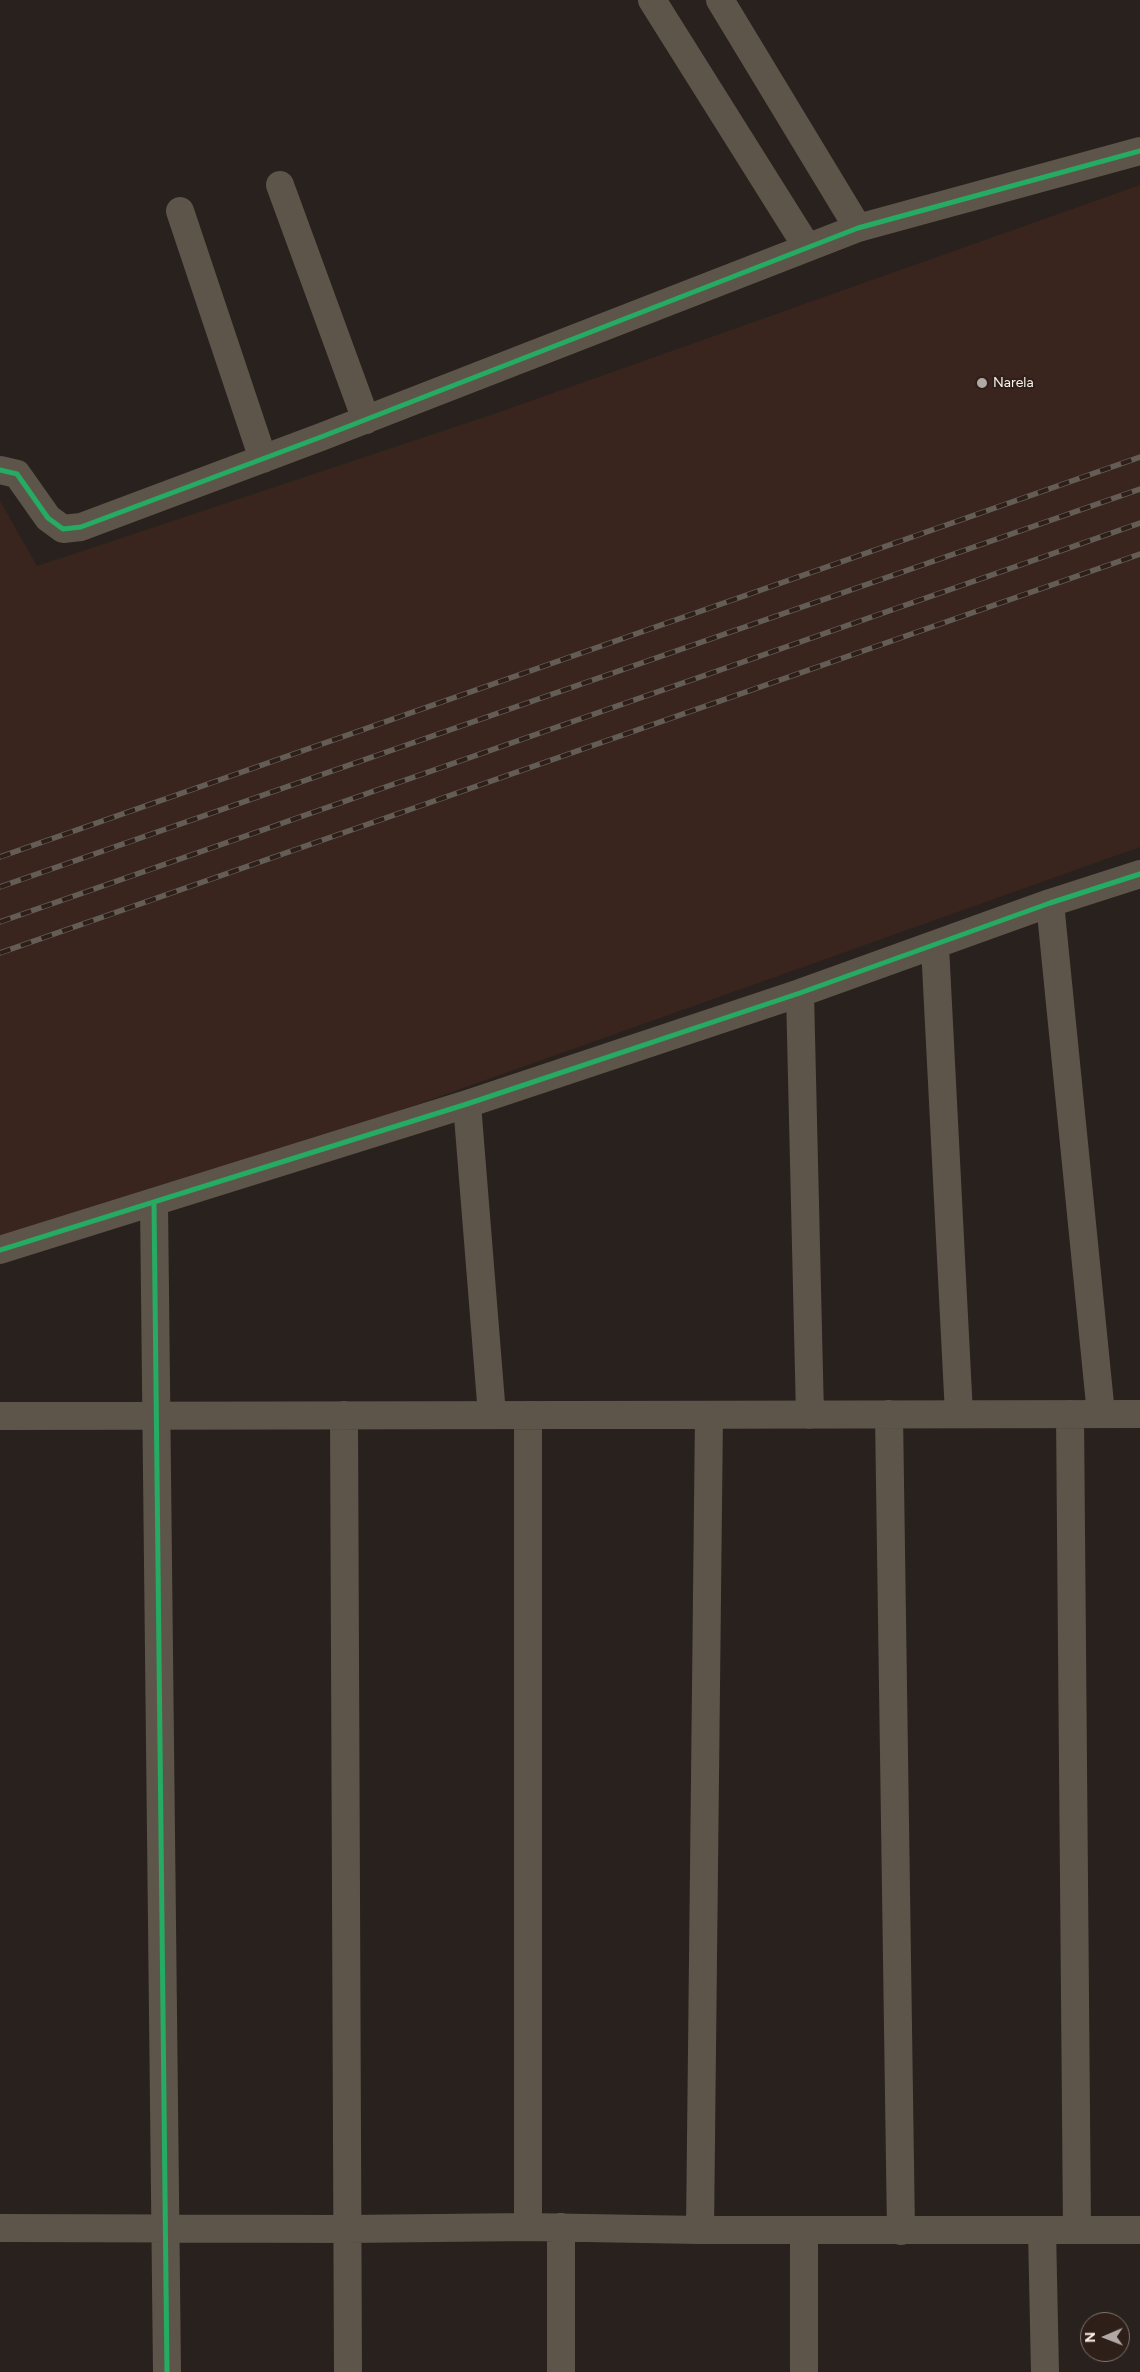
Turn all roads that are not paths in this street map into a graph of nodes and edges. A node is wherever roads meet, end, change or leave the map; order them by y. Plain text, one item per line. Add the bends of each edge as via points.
1 (652, 0) edge
2 (720, 0) edge
3 (1140, 151) edge
4 (280, 185) dead end
5 (180, 211) dead end
6 (858, 228) junction
7 (807, 247) junction
8 (366, 420) junction
9 (263, 459) junction
10 (0, 470) edge
11 (1140, 874) edge
12 (1050, 903) junction
13 (935, 946) junction
14 (800, 993) junction
15 (467, 1104) junction
16 (154, 1203) junction
17 (0, 1250) edge
18 (889, 1414) junction
19 (959, 1414) junction
20 (1070, 1414) junction
21 (1101, 1414) junction
22 (1140, 1414) edge
23 (156, 1415) junction
24 (344, 1415) junction
25 (492, 1415) junction
26 (528, 1415) junction
27 (709, 1415) junction
28 (810, 1415) junction
29 (0, 1416) edge
30 (528, 2227) junction
31 (561, 2227) junction
32 (0, 2228) edge
33 (166, 2228) junction
34 (348, 2229) junction
35 (700, 2230) junction
36 (804, 2230) junction
37 (1042, 2230) junction
38 (1077, 2230) junction
39 (1140, 2230) edge
40 (901, 2231) junction
41 (167, 2372) edge
42 (348, 2372) edge
43 (561, 2372) edge
44 (804, 2372) edge
45 (1045, 2372) edge

1 - 7 street
2 - 6 street
3 - 6 street
4 - 8 street
5 - 9 street
6 - 7 street
7 - 8 street
8 - 9 street
9 - 10 street via 81,527 63,529 48,518 17,474
11 - 12 street
12 - 13 street
12 - 21 street
13 - 14 street
13 - 19 street
14 - 15 street
14 - 28 street
15 - 16 street
15 - 25 street
16 - 17 street
16 - 23 street
18 - 19 street
18 - 28 street
18 - 40 street
19 - 20 street
20 - 21 street
20 - 38 street
21 - 22 street
23 - 24 street
23 - 29 street
23 - 33 street
24 - 25 street
24 - 34 street
25 - 26 street
26 - 27 street
26 - 30 street
27 - 28 street
27 - 35 street
30 - 31 street
30 - 34 street
31 - 35 street
31 - 43 street
32 - 33 street
33 - 34 street
33 - 41 street
34 - 42 street
35 - 36 street
36 - 40 street
36 - 44 street
37 - 38 street
37 - 40 street
37 - 45 street
38 - 39 street

